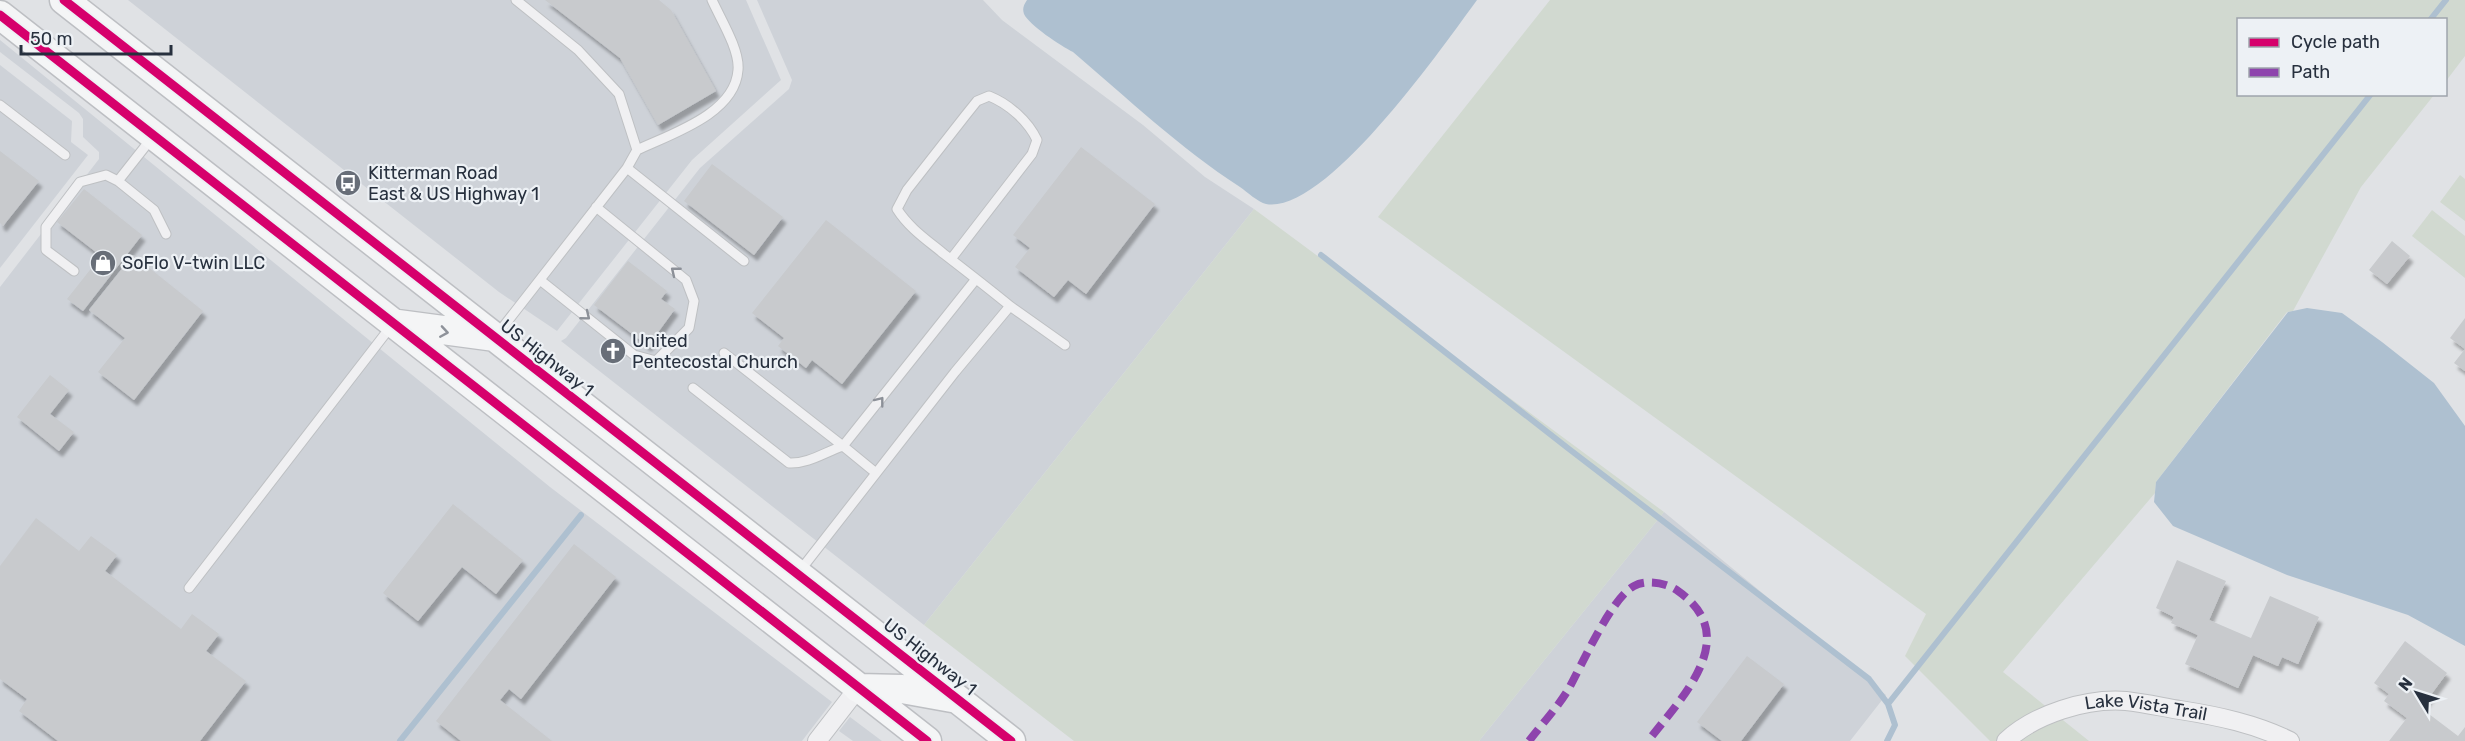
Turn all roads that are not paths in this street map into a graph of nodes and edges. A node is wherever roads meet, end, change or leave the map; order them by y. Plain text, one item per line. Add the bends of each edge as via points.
1 (64, 0) edge
2 (516, 0) edge
3 (712, 0) edge
4 (0, 15) edge
5 (0, 105) edge
6 (154, 136) junction
7 (637, 150) junction
8 (65, 155) dead end
9 (627, 168) junction
10 (118, 181) junction
11 (596, 207) junction
12 (166, 234) dead end
13 (951, 259) junction
14 (744, 261) dead end
15 (74, 271) dead end
16 (976, 279) junction
17 (540, 280) junction
18 (1010, 306) junction
19 (393, 323) junction
20 (495, 338) junction
21 (1065, 345) dead end
22 (724, 353) dead end
23 (693, 388) dead end
24 (843, 446) junction
25 (876, 473) junction
26 (797, 574) junction
27 (189, 588) dead end
28 (858, 688) junction
29 (957, 699) junction
30 (825, 738) edge
31 (927, 741) edge
32 (1011, 741) edge
33 (2006, 741) edge
34 (2290, 741) edge

1 - 20 main road, US Highway 1
2 - 7 lane via 578,50 619,94
3 - 7 lane via 735,52 738,69 734,85 726,100 714,110
4 - 6 main road
5 - 8 lane
6 - 10 lane
6 - 19 main road
7 - 9 lane
9 - 11 lane
9 - 14 lane
10 - 12 lane via 154,210
10 - 15 lane via 106,175 80,182 46,226 46,250
11 - 17 lane
17 -> 11 lane via 634,355 656,361 688,328 694,302 686,280
13 - 13 lane via 906,224 897,209 907,190 977,101 989,96 1030,126 1037,140 1032,154
13 - 16 lane
16 - 18 lane
24 -> 16 lane
17 - 20 lane
18 - 21 lane
18 - 25 lane
19 -> 20 main road
19 - 27 lane
19 - 28 main road
20 - 26 main road, US Highway 1
22 - 24 lane
23 - 24 lane via 789,463 802,464
24 - 25 lane
25 - 26 lane
26 - 29 main road, US Highway 1
28 - 29 main road via 902,689
28 - 30 street
28 - 31 main road
29 - 32 main road, US Highway 1
33 - 34 street, Lake Vista Trail via 2040,718 2080,706 2124,701 2227,719

